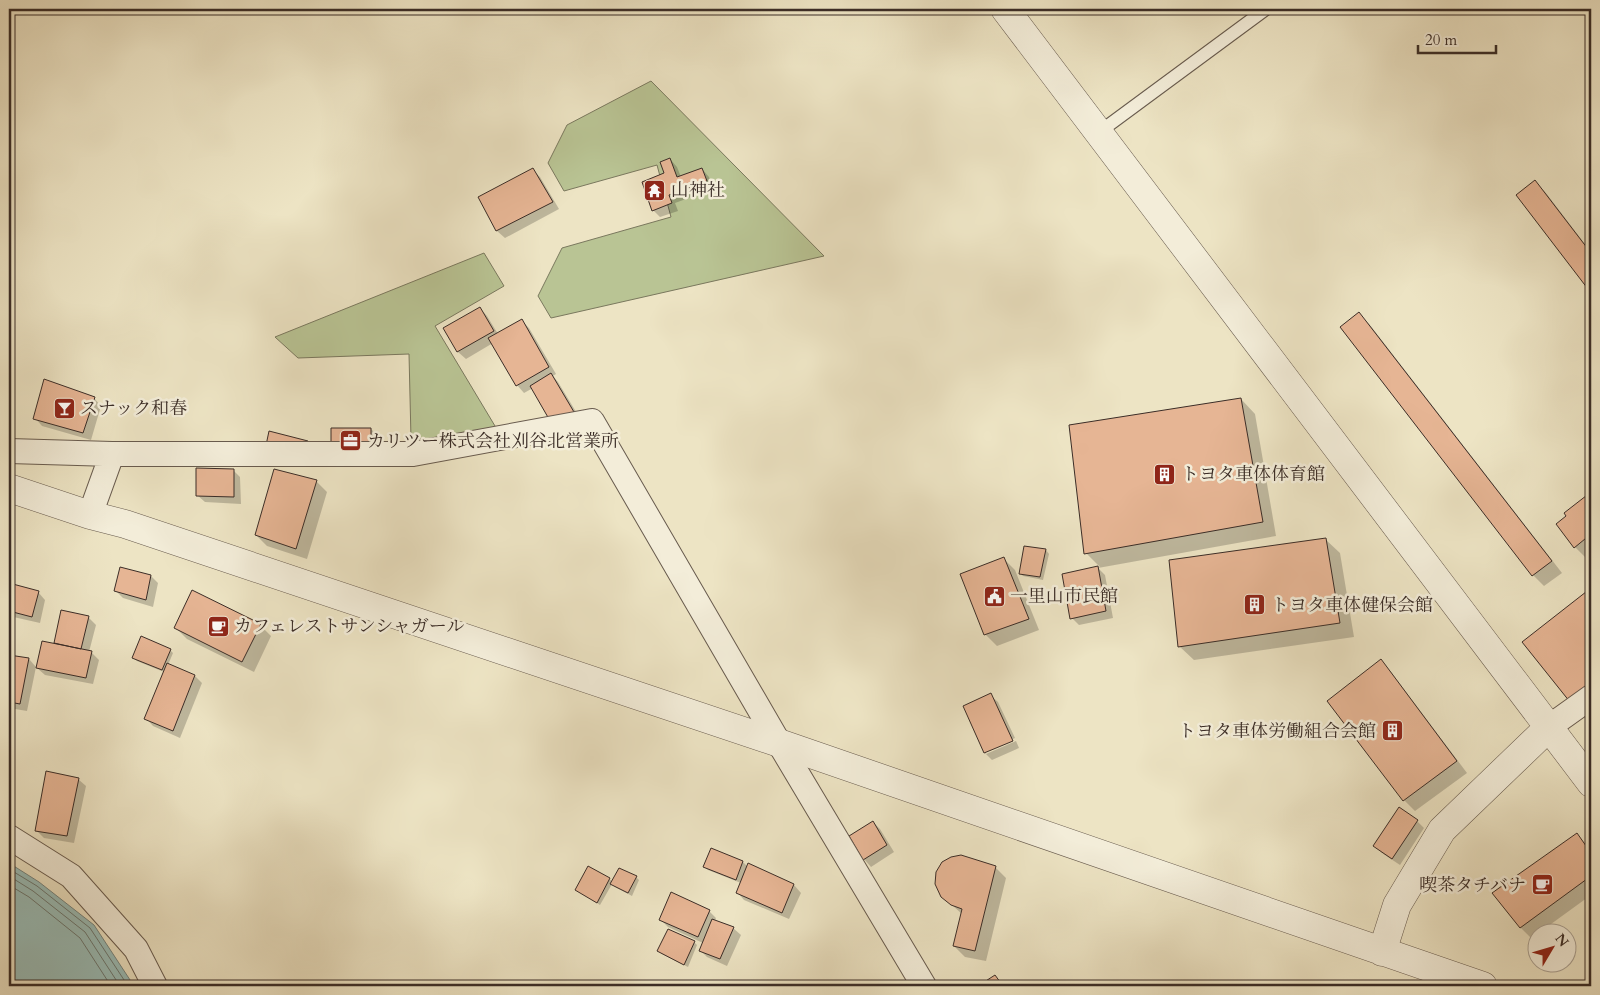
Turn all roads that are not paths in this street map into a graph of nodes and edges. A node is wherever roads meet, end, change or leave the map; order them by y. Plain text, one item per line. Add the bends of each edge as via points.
1 (1005, 9) edge
2 (1266, 9) edge
3 (1098, 133) junction
4 (9, 450) edge
5 (112, 454) junction
6 (9, 488) edge
7 (90, 515) junction
8 (1591, 697) edge
9 (1550, 727) junction
10 (779, 743) junction
11 (1591, 783) edge
12 (9, 837) edge
13 (1382, 952) junction
14 (156, 986) edge
15 (924, 986) edge
16 (1483, 986) edge

1 - 3 street
2 - 3 lane
3 - 9 street
4 - 5 street
5 - 7 street
5 - 10 street via 412,454 592,421
6 - 7 street
7 - 10 street
8 - 9 street
9 - 11 street
9 - 13 street via 1442,830 1397,905
10 - 13 street
10 - 15 street
12 - 14 street via 71,876 136,949
13 - 16 street

